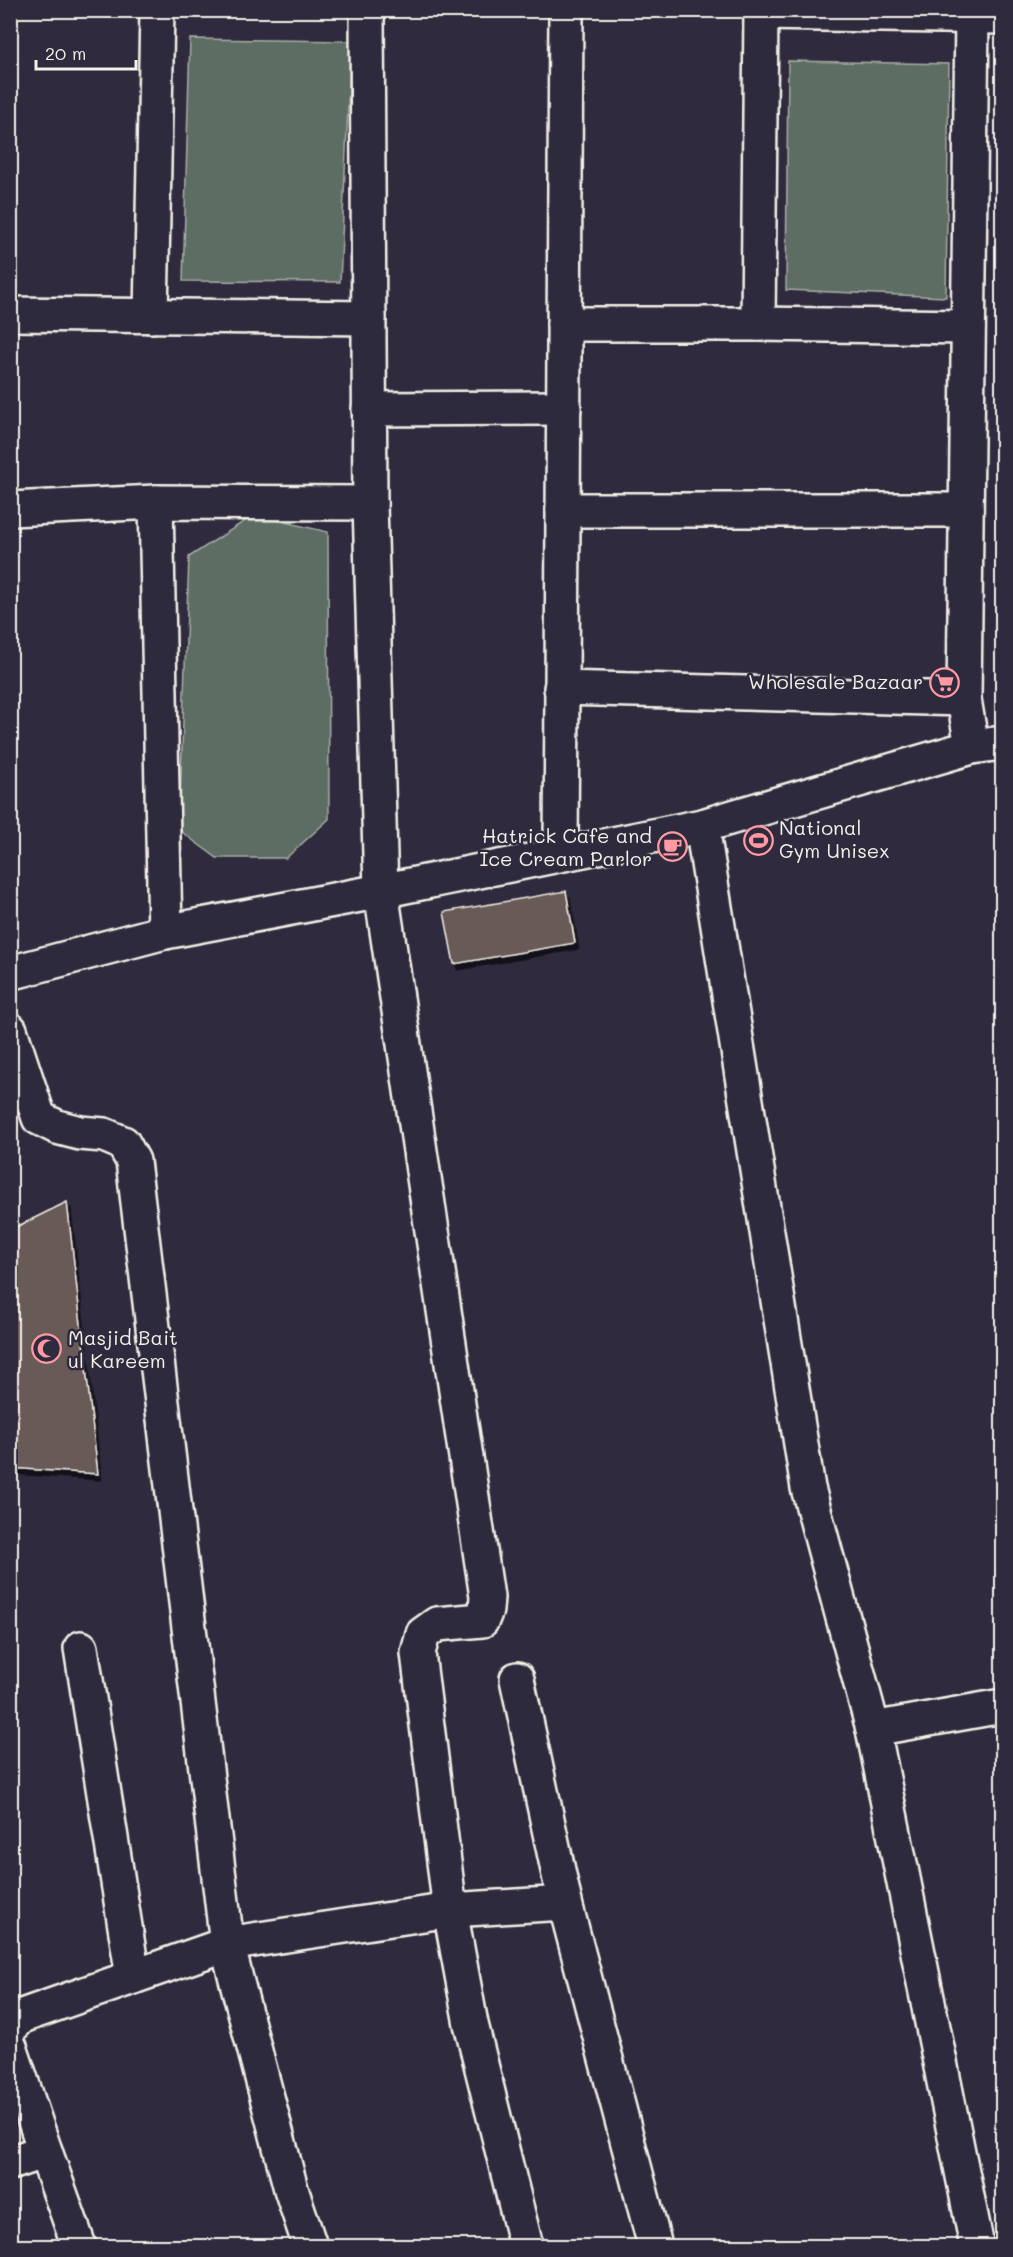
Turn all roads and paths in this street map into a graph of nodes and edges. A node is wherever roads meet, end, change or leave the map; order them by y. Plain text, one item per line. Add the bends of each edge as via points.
1 (157, 10) edge
2 (367, 10) edge
3 (566, 10) edge
4 (761, 12) edge
5 (987, 16) edge
6 (10, 314) edge
7 (151, 316) junction
8 (369, 318) junction
9 (564, 324) junction
10 (758, 324) junction
11 (968, 327) junction
12 (564, 408) junction
13 (369, 409) junction
14 (156, 502) junction
15 (370, 503) junction
16 (10, 509) edge
17 (563, 510) junction
18 (966, 510) junction
19 (561, 688) junction
20 (964, 699) junction
21 (987, 745) edge
22 (702, 826) junction
23 (561, 854) junction
24 (381, 891) junction
25 (165, 932) junction
26 (10, 973) edge
27 (10, 1030) edge
28 (81, 1648) dead end
29 (517, 1678) dead end
30 (1002, 1706) edge
31 (873, 1729) junction
32 (565, 1903) junction
33 (450, 1910) junction
34 (227, 1944) junction
35 (133, 1977) junction
36 (10, 2028) edge
37 (10, 2047) edge
38 (45, 2151) junction
39 (10, 2163) edge
40 (79, 2247) edge
41 (310, 2247) edge
42 (526, 2247) edge
43 (655, 2247) edge
44 (977, 2247) edge

1 - 7 street
2 - 8 street
3 - 9 street
4 - 5 street
4 - 10 street
5 - 11 street
6 - 7 street
7 - 8 street
8 - 13 street
9 - 10 street
9 - 12 street
10 - 11 street
11 - 18 street
12 - 13 street
12 - 17 street
13 - 15 street
14 - 15 street
14 - 16 street
14 - 25 street
15 - 24 street
17 - 18 street
17 - 19 street
18 - 20 street
19 - 20 street
19 - 23 street
20 - 21 street
21 - 22 street
22 - 23 street
22 - 31 street via 808,1488
23 - 24 street
24 - 25 street
24 - 33 street via 487,1597 482,1620 437,1624 423,1634 418,1653
25 - 26 street
27 - 34 street via 39,1118 80,1133 104,1134 123,1143 133,1161
28 - 35 street
29 - 32 street
30 - 31 street
31 - 44 street
32 - 33 street
32 - 43 street
33 - 34 street
33 - 42 street via 471,2024
34 - 35 street
34 - 41 street via 291,2189
35 - 36 street via 22,2016
37 - 38 street
38 - 39 street
38 - 40 street

